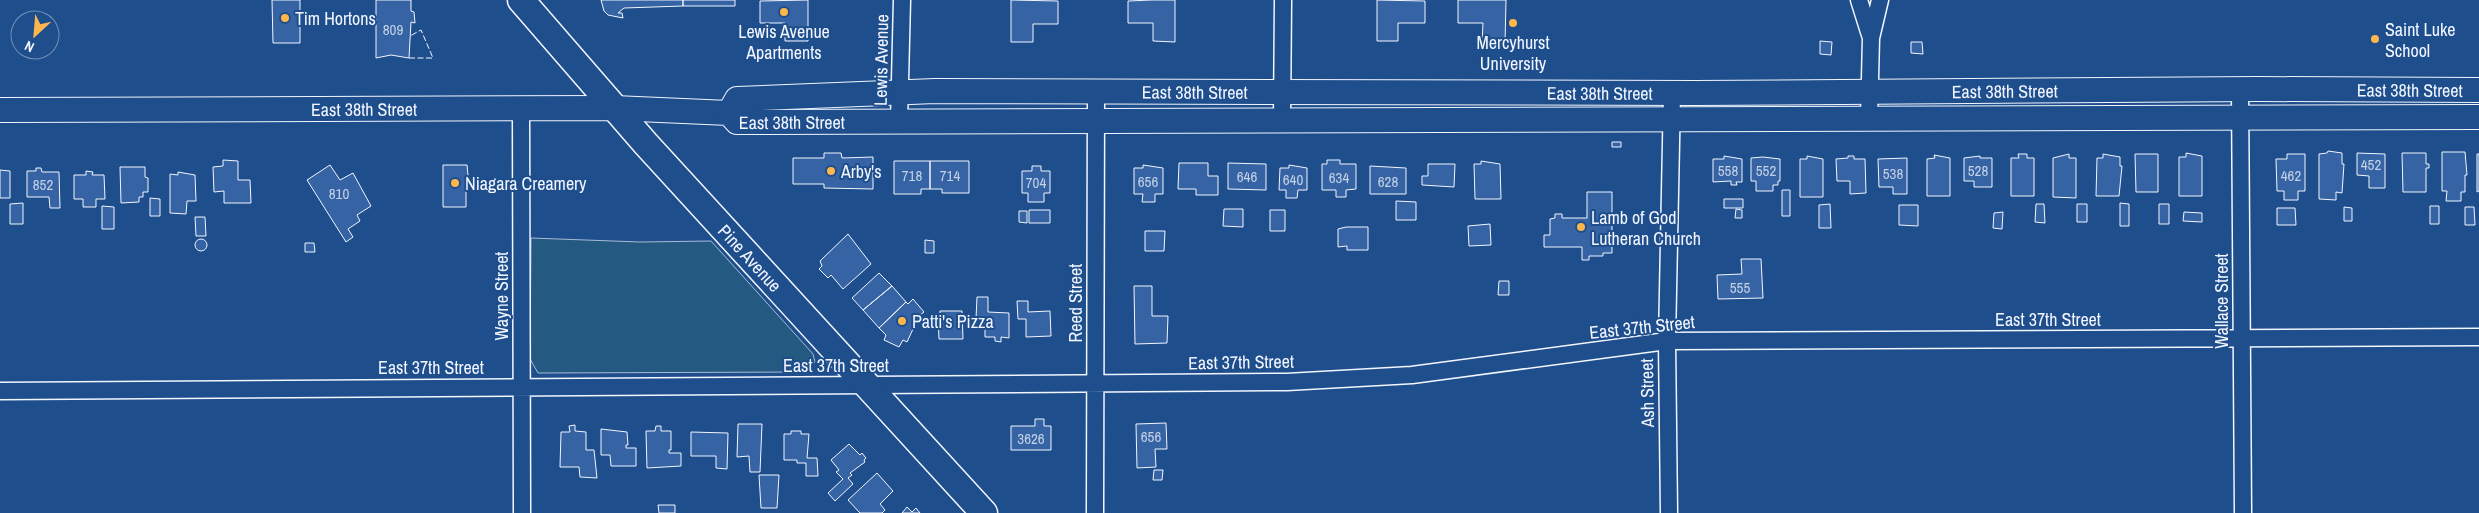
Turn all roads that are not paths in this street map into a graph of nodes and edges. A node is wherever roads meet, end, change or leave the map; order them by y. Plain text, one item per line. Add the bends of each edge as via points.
1 (521, 0) edge
2 (902, 0) edge
3 (1283, 0) edge
4 (1859, 0) edge
5 (1880, 0) edge
6 (1870, 38) junction
7 (2240, 90) junction
8 (2479, 90) edge
9 (1283, 91) junction
10 (900, 92) junction
11 (1096, 92) junction
12 (1869, 92) junction
13 (1672, 93) junction
14 (614, 108) junction
15 (521, 109) junction
16 (0, 110) edge
17 (728, 113) junction
18 (2479, 117) edge
19 (2239, 118) junction
20 (1869, 119) junction
21 (1096, 120) junction
22 (1282, 120) junction
23 (1672, 120) junction
24 (900, 121) junction
25 (2479, 337) edge
26 (2241, 338) junction
27 (1667, 341) junction
28 (1095, 384) junction
29 (867, 385) junction
30 (522, 387) junction
31 (0, 390) edge
32 (522, 513) edge
33 (984, 513) edge
34 (1095, 513) edge
35 (1669, 513) edge
36 (2243, 513) edge

1 - 14 main road, Pine Avenue
2 - 10 street, Lewis Avenue
3 - 9 street
4 - 6 street
5 - 6 street
6 - 12 street
7 - 8 main road, East 38th Street
7 - 12 main road, East 38th Street
7 - 19 street, Wallace Street
9 - 11 main road, East 38th Street
9 - 13 main road, East 38th Street
9 - 22 street
10 - 11 main road, East 38th Street
10 - 17 main road, East 38th Street via 737,99
10 - 24 street, Lewis Avenue
11 - 21 street, Reed Street
12 - 13 main road, East 38th Street
12 - 20 street
13 - 23 street, Ash Street
14 - 15 main road, East 38th Street
14 - 17 main road, East 38th Street
14 - 29 main road, Pine Avenue
15 - 16 main road, East 38th Street
15 - 30 street, Wayne Street
17 - 24 main road, East 38th Street via 737,122
18 - 19 main road, East 38th Street
19 - 20 main road, East 38th Street
19 - 26 street, Wallace Street
20 - 23 main road, East 38th Street
21 - 22 main road, East 38th Street
21 - 24 main road, East 38th Street
21 - 28 street, Reed Street
22 - 23 main road, East 38th Street
23 - 27 street, Ash Street
25 - 26 street, East 37th Street
26 - 27 street, East 37th Street
26 - 36 street, Wallace Street
27 - 28 street, East 37th Street via 1362,379
27 - 35 street, Ash Street
28 - 29 street, East 37th Street
28 - 34 street, Reed Street
29 - 30 street, East 37th Street
29 - 33 main road, Pine Avenue
30 - 31 street, East 37th Street
30 - 32 street, Wayne Street

